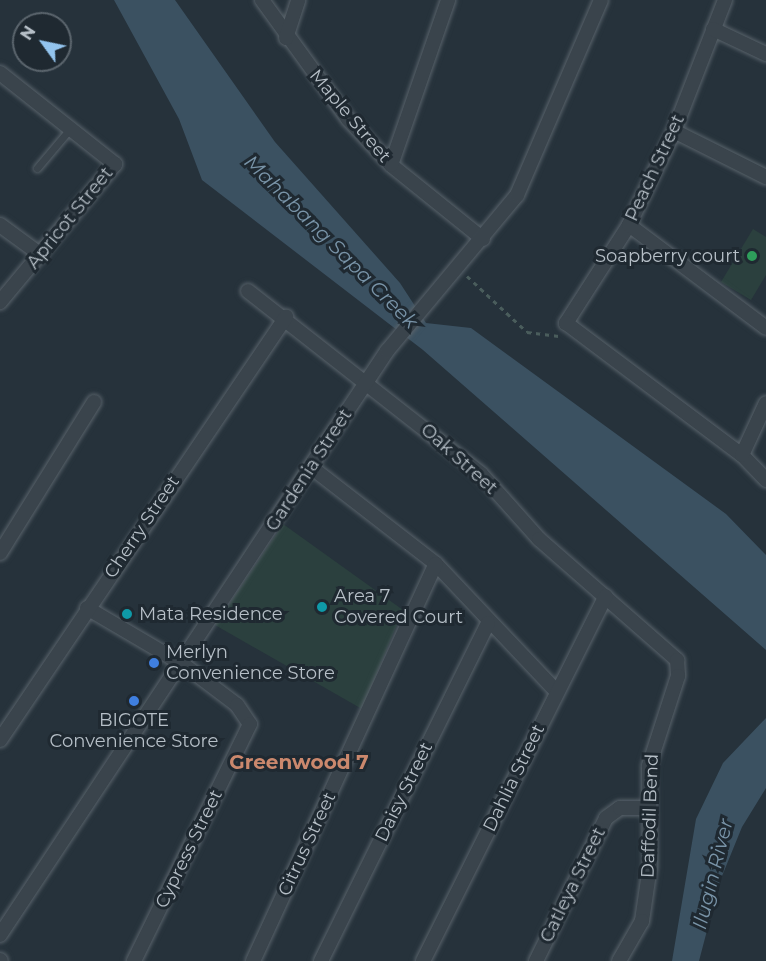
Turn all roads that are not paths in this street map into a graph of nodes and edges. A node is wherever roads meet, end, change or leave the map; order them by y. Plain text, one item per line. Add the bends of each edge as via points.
1 (262, 0) edge
2 (298, 0) edge
3 (448, 0) edge
4 (601, 0) edge
5 (725, 0) edge
6 (713, 29) junction
7 (286, 38) junction
8 (766, 54) edge
9 (0, 74) edge
10 (71, 128) junction
11 (674, 131) junction
12 (391, 165) junction
13 (37, 168) dead end
14 (766, 177) edge
15 (0, 225) edge
16 (629, 225) junction
17 (483, 239) junction
18 (41, 255) junction
19 (248, 291) dead end
20 (0, 302) edge
21 (286, 317) junction
22 (766, 328) edge
23 (368, 380) junction
24 (94, 402) dead end
25 (766, 404) edge
26 (742, 455) junction
27 (310, 467) junction
28 (766, 480) edge
29 (0, 553) edge
30 (436, 564) junction
31 (606, 596) junction
32 (87, 608) junction
33 (488, 623) junction
34 (184, 665) junction
35 (679, 668) joint
36 (557, 692) junction
37 (0, 740) edge
38 (648, 808) junction
39 (0, 935) edge
40 (134, 961) edge
41 (253, 961) edge
42 (321, 961) edge
43 (423, 961) edge
44 (536, 961) edge
45 (619, 961) edge

1 - 7 street, Maple Street
2 - 7 street
3 - 12 street
4 - 17 street, Gardenia Street via 538,155
5 - 6 street, Peach Street
6 - 8 street
6 - 11 street, Peach Street
7 - 12 street, Maple Street
9 - 10 street, Apricot Street
10 - 13 lane
10 - 18 street, Apricot Street via 111,158 113,171
11 - 14 street
11 - 16 street, Peach Street
12 - 17 street, Maple Street
15 - 18 street
16 - 22 street
16 - 26 street, Peach Street via 566,323
17 - 23 street, Gardenia Street via 387,351
18 - 20 street, Apricot Street
19 - 21 street, Oak Street
21 - 23 street, Oak Street
21 - 32 street, Cherry Street
23 - 27 street, Gardenia Street
23 - 31 street, Oak Street via 481,474 539,539
24 - 29 street
25 - 26 street
26 - 28 street
27 - 30 street
27 - 34 street, Gardenia Street
30 - 33 street
30 - 41 street, Citrus Street
31 - 35 street, Oak Street
31 - 36 street, Dahlia Street
32 - 34 street, Cypress Street
32 - 37 street, Cherry Street
33 - 36 street
33 - 42 street, Daisy Street
34 - 39 street, Gardenia Street
34 - 40 street, Cypress Street via 237,705 250,724
35 - 38 street, Daffodil Bend via 652,746
36 - 43 street, Dahlia Street
38 - 44 street, Catleya Street via 620,808 606,818
38 - 45 street, Daffodil Bend via 650,866 642,921

